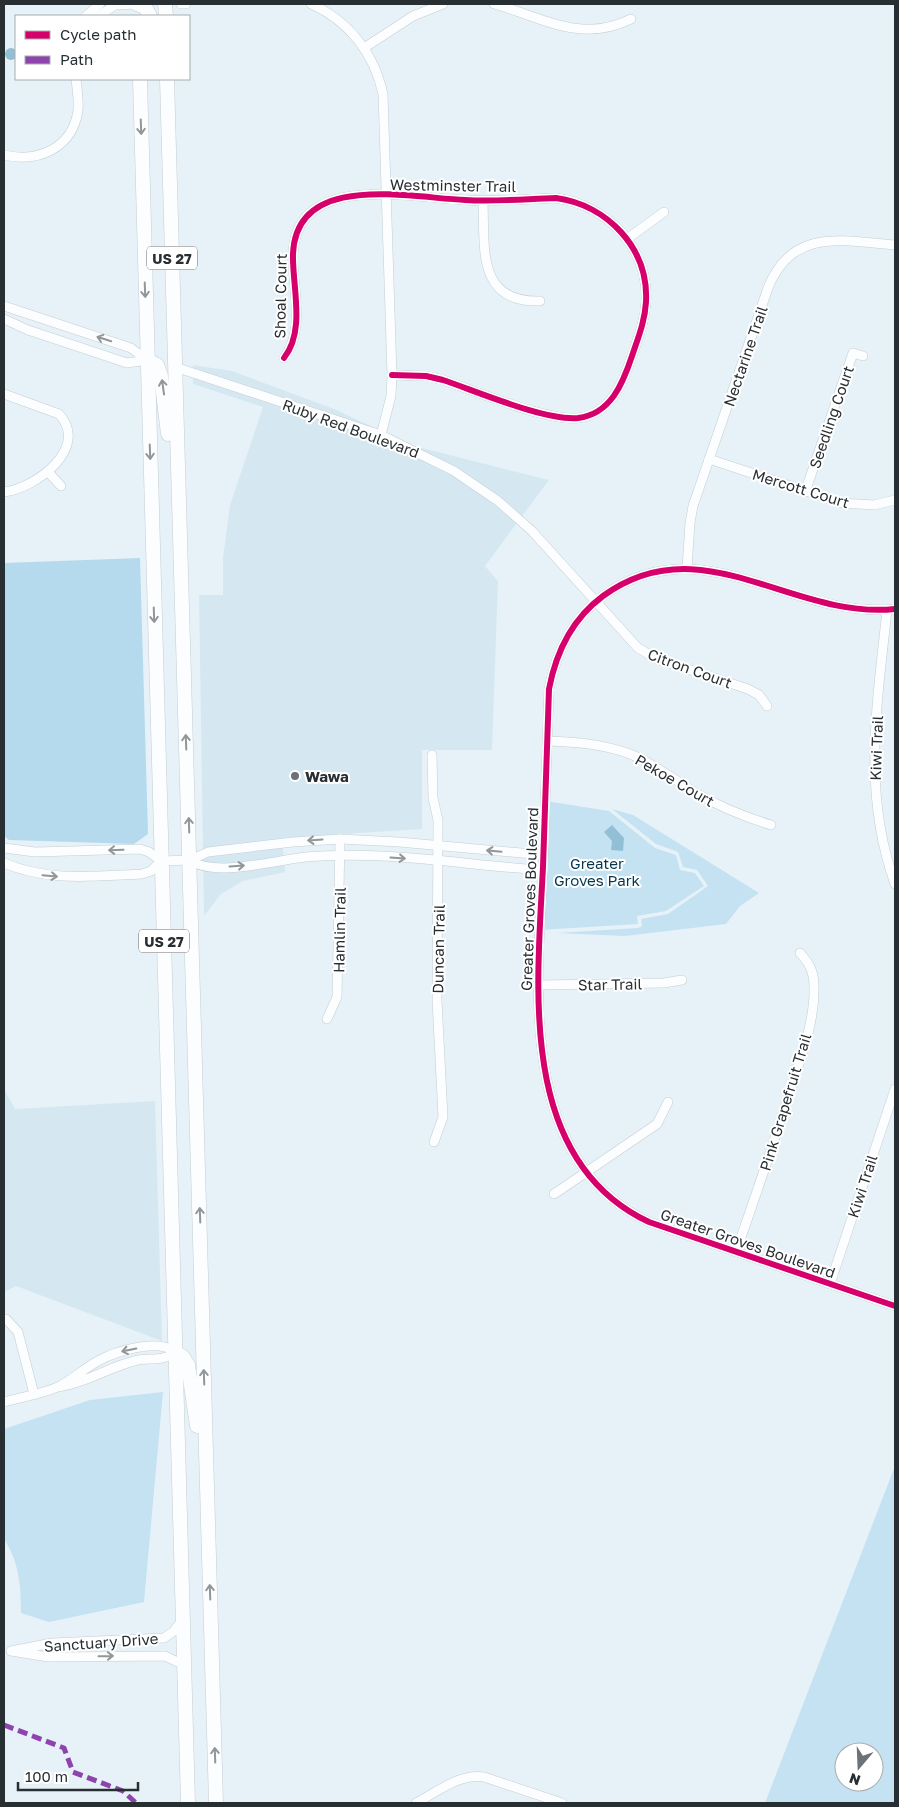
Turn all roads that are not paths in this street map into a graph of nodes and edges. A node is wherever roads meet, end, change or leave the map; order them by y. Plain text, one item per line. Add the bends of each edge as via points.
1 (100, 4) edge
2 (112, 4) edge
3 (137, 4) edge
4 (181, 4) edge
5 (186, 4) edge
6 (311, 4) edge
7 (444, 4) edge
8 (494, 4) edge
9 (87, 15) edge
10 (100, 15) edge
11 (149, 15) edge
12 (631, 18) dead end
13 (364, 48) junction
14 (76, 80) edge
15 (140, 80) edge
16 (159, 80) edge
17 (167, 80) edge
18 (4, 155) edge
19 (387, 196) junction
20 (483, 201) junction
21 (314, 210) joint
22 (664, 212) dead end
23 (171, 220) junction
24 (627, 239) junction
25 (895, 245) edge
26 (540, 301) dead end
27 (4, 306) edge
28 (4, 319) edge
29 (82, 332) junction
30 (77, 346) junction
31 (862, 356) dead end
32 (284, 358) dead end
33 (147, 360) junction
34 (176, 367) junction
35 (392, 375) junction
36 (4, 394) edge
37 (381, 435) junction
38 (709, 458) junction
39 (48, 472) junction
40 (60, 486) dead end
41 (4, 492) edge
42 (805, 492) junction
43 (895, 500) edge
44 (687, 568) junction
45 (181, 572) junction
46 (596, 602) junction
47 (891, 610) edge
48 (767, 706) dead end
49 (547, 741) junction
50 (432, 755) dead end
51 (771, 824) dead end
52 (340, 839) junction
53 (439, 845) junction
54 (4, 848) edge
55 (340, 855) junction
56 (543, 855) junction
57 (190, 860) junction
58 (161, 861) junction
59 (438, 861) junction
60 (4, 863) edge
61 (542, 870) junction
62 (895, 884) edge
63 (800, 953) dead end
64 (682, 980) dead end
65 (538, 985) junction
66 (327, 1019) dead end
67 (895, 1089) edge
68 (668, 1102) dead end
69 (434, 1142) dead end
70 (586, 1173) junction
71 (554, 1194) dead end
72 (736, 1252) junction
73 (830, 1284) junction
74 (895, 1306) edge
75 (6, 1319) dead end
76 (175, 1352) junction
77 (97, 1361) junction
78 (104, 1372) junction
79 (58, 1387) junction
80 (34, 1394) junction
81 (4, 1402) edge
82 (209, 1569) junction
83 (183, 1619) junction
84 (7, 1651) edge
85 (184, 1664) junction
86 (186, 1724) junction
87 (188, 1803) edge
88 (198, 1803) edge
89 (216, 1803) edge
90 (416, 1803) edge
91 (562, 1803) edge

1 - 9 street
2 - 3 street
2 - 10 street
3 - 11 highway via 145,7
4 - 5 street
6 - 13 street via 336,18
7 - 13 street via 413,16
8 - 12 street via 576,29 601,28
13 - 19 street via 377,73 382,94
14 - 18 street via 78,111 74,126 62,142 38,156
15 -> 33 highway, US 27
16 - 23 highway via 162,197
17 - 23 highway, US 27
19 - 20 street, Westminster Trail
19 - 21 street, Westminster Trail via 332,199
19 - 35 street
20 - 24 street, Westminster Trail via 568,199 597,211
20 - 26 street via 485,258 491,279 499,289 514,298
21 - 32 street, Shoal Court via 299,225 294,245 295,330 291,348
22 - 24 street
23 - 34 highway, US 27
24 - 35 street, Westminster Trail via 644,274 645,316 622,384 609,402 593,414 578,418 548,415 443,380
25 - 38 street, Nectarine Trail via 827,240 799,249 782,264 768,288
27 - 29 street
28 - 30 street
29 - 30 street
33 -> 29 street via 136,350
30 - 33 street via 128,363
31 - 42 street, Seedling Court via 853,353
45 -> 33 highway via 172,556 168,426 161,376 157,365
33 -> 58 highway, US 27
34 - 37 street, Ruby Red Boulevard
34 - 45 highway, US 27
35 - 37 street via 391,396
36 - 39 street via 46,408 63,418 67,442
37 - 46 street, Ruby Red Boulevard via 454,471 498,502 532,531
38 - 42 street, Mercott Court
38 - 44 street, Nectarine Trail via 691,515
39 - 40 street
39 - 41 street via 31,484
42 - 43 street, Mercott Court via 849,504 874,505
44 - 46 street, Greater Groves Boulevard via 662,570 636,578
44 - 47 street, Greater Groves Boulevard via 725,573 831,606
57 -> 45 highway, US 27
46 - 48 street, Citron Court via 644,653 748,689 759,695
46 - 49 street, Greater Groves Boulevard via 566,638 557,655 549,689
47 - 62 street, Kiwi Trail via 876,720 874,782 880,832
49 - 51 street, Pekoe Court via 592,744 630,754 713,802 748,818
49 - 56 street, Greater Groves Boulevard
50 - 53 street, Duncan Trail via 432,798 438,820
52 - 53 street, Greater Groves Boulevard
52 - 55 street, Hamlin Trail
52 -> 57 street, Greater Groves Boulevard via 208,852
56 -> 53 street, Greater Groves Boulevard
53 - 59 street, Duncan Trail
58 -> 54 street via 140,849 35,852
57 -> 55 street, Greater Groves Boulevard via 208,868
55 -> 59 street, Greater Groves Boulevard
55 - 66 street, Hamlin Trail via 337,997
56 - 61 street, Greater Groves Boulevard
57 - 58 street, Greater Groves Boulevard
82 -> 57 highway, US 27
60 -> 58 street via 31,873 58,877 142,874 151,871
58 - 76 highway, US 27
59 - 61 street, Greater Groves Boulevard
59 - 69 street, Duncan Trail via 437,1000 443,1117
61 - 65 street, Greater Groves Boulevard
63 - 72 street, Pink Grapefruit Trail via 808,962 813,976 809,1025
64 - 65 street, Star Trail
65 - 70 street, Greater Groves Boulevard via 544,1058 556,1118 568,1146
67 - 73 street, Kiwi Trail
68 - 70 street via 657,1124
70 - 71 street
70 - 72 street, Greater Groves Boulevard via 606,1195 633,1215
72 - 73 street, Greater Groves Boulevard
73 - 74 street, Greater Groves Boulevard
75 - 80 street via 18,1332
76 -> 77 street via 166,1346 155,1345 122,1351
76 - 78 street via 167,1357 127,1363
76 - 82 highway via 186,1360 189,1370 196,1424 200,1547 202,1560
76 - 83 highway, US 27
77 - 78 street
77 - 79 street
78 - 79 street via 78,1384
79 - 80 street
80 - 81 street
89 -> 82 highway, US 27
83 - 84 street, Sanctuary Drive via 164,1638 52,1643
83 - 85 highway, US 27
84 -> 85 street, Sanctuary Drive via 48,1657 165,1656
85 - 86 highway, US 27
86 - 87 highway, US 27
86 - 88 highway via 196,1773
90 - 91 street via 461,1778 475,1776

